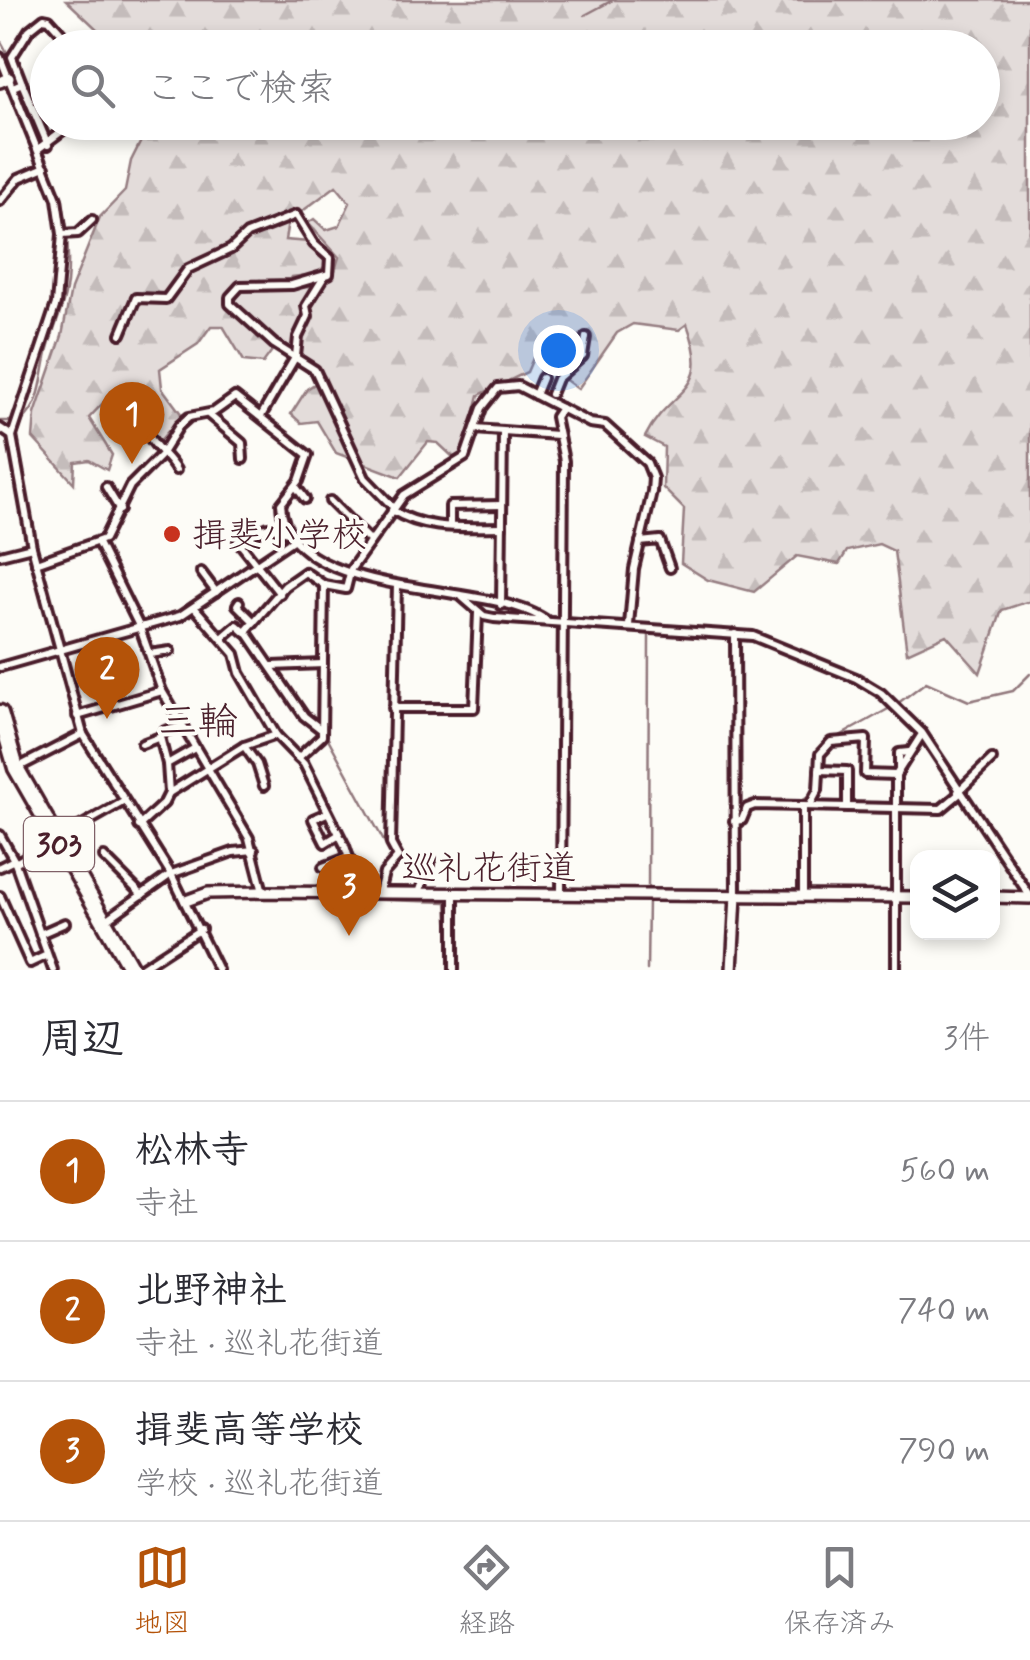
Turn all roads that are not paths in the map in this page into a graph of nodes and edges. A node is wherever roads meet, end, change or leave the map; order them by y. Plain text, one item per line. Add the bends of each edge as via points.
1 (60, 30) edge
2 (0, 57) edge
3 (7, 82) edge
4 (22, 83) junction
5 (30, 102) edge
6 (30, 132) edge
7 (34, 140) edge
8 (46, 140) edge
9 (54, 140) edge
10 (48, 145) junction
11 (38, 149) junction
12 (45, 167) junction
13 (0, 201) edge
14 (92, 220) dead end
15 (62, 234) junction
16 (324, 277) junction
17 (122, 334) dead end
18 (586, 337) dead end
19 (295, 358) junction
20 (542, 378) dead end
21 (536, 393) junction
22 (550, 398) junction
23 (561, 408) junction
24 (208, 414) junction
25 (261, 416) junction
26 (0, 428) edge
27 (475, 429) junction
28 (146, 430) dead end
29 (502, 433) junction
30 (557, 435) junction
31 (12, 436) junction
32 (161, 455) junction
33 (243, 459) dead end
34 (176, 470) dead end
35 (106, 487) dead end
36 (296, 487) junction
37 (306, 499) dead end
38 (330, 501) dead end
39 (502, 506) junction
40 (393, 509) junction
41 (120, 510) junction
42 (358, 516) dead end
43 (351, 523) junction
44 (450, 526) junction
45 (502, 527) junction
46 (294, 536) junction
47 (370, 541) junction
48 (640, 542) junction
49 (98, 543) junction
50 (32, 548) junction
51 (0, 555) edge
52 (36, 564) junction
53 (256, 564) junction
54 (670, 568) dead end
55 (201, 572) dead end
56 (350, 574) junction
57 (324, 585) junction
58 (397, 585) junction
59 (216, 592) junction
60 (280, 594) junction
61 (461, 596) junction
62 (240, 602) dead end
63 (501, 605) junction
64 (175, 607) dead end
65 (194, 608) junction
66 (478, 613) dead end
67 (179, 616) junction
68 (547, 621) junction
69 (564, 621) junction
70 (254, 622) junction
71 (629, 625) junction
72 (140, 628) junction
73 (247, 634) junction
74 (735, 634) junction
75 (222, 638) junction
76 (60, 651) junction
77 (170, 651) dead end
78 (150, 654) junction
79 (323, 664) junction
80 (272, 666) junction
81 (0, 667) edge
82 (162, 691) junction
83 (393, 708) junction
84 (0, 713) edge
85 (76, 716) junction
86 (182, 726) junction
87 (322, 730) junction
88 (922, 733) junction
89 (82, 734) junction
90 (276, 735) junction
91 (160, 737) junction
92 (4, 744) edge
93 (142, 744) dead end
94 (244, 746) junction
95 (195, 748) junction
96 (298, 758) junction
97 (992, 759) dead end
98 (167, 764) junction
99 (16, 768) junction
100 (206, 769) junction
101 (819, 770) junction
102 (898, 772) junction
103 (264, 786) dead end
104 (169, 793) junction
105 (959, 793) junction
106 (123, 802) junction
107 (806, 806) junction
108 (847, 806) junction
109 (896, 806) junction
110 (327, 813) junction
111 (734, 821) junction
112 (139, 826) junction
113 (0, 835) edge
114 (338, 836) junction
115 (56, 839) junction
116 (254, 850) junction
117 (104, 857) dead end
118 (349, 857) junction
119 (431, 859) dead end
120 (14, 862) junction
121 (323, 866) dead end
122 (0, 867) edge
123 (171, 874) junction
124 (262, 892) junction
125 (360, 893) junction
126 (419, 893) junction
127 (454, 893) junction
128 (379, 894) junction
129 (560, 894) junction
130 (142, 895) junction
131 (0, 896) edge
132 (736, 896) junction
133 (803, 896) junction
134 (898, 897) junction
135 (910, 897) edge
136 (1000, 897) edge
137 (1030, 897) edge
138 (186, 901) junction
139 (104, 922) junction
140 (66, 923) dead end
141 (201, 929) junction
142 (40, 934) junction
143 (47, 955) junction
144 (52, 970) edge
145 (135, 970) edge
146 (218, 970) edge
147 (454, 970) edge
148 (732, 970) edge
149 (896, 970) edge

1 - 4 street via 44,18 29,30 12,57
2 - 3 street
3 - 4 street
3 - 6 street
4 - 5 street
7 - 11 street
8 - 10 street
9 - 10 street
10 - 11 street
11 - 12 street
12 - 13 street via 19,178
12 - 15 street
14 - 15 street via 78,233
15 - 31 street via 56,304
16 - 17 street via 332,270 330,258 292,214 188,269 166,299 136,298
16 - 19 street via 306,306
16 - 19 street via 240,286 230,297 243,319
18 - 22 street via 583,356 557,379
19 - 25 street
19 - 40 street via 324,380 365,478
20 - 21 street
21 - 22 street
21 - 27 street via 498,388
22 - 23 street
23 - 30 street
23 - 48 street via 611,428 647,464 653,478
24 - 25 street via 235,397
24 - 32 street via 189,417
24 - 33 street via 242,443
25 - 36 street via 308,455
26 - 31 street
27 - 29 street
27 - 40 street via 464,457 413,486
28 - 32 street
29 - 30 street
29 - 39 street
30 - 69 street via 564,461
31 - 50 street
32 - 34 street
32 - 41 street via 130,486
35 - 41 street
36 - 37 street
36 - 46 street via 281,504
38 - 43 street
39 - 44 street via 450,506
39 - 45 street
40 - 44 street via 409,521
40 - 47 street
41 - 49 street
42 - 43 street
43 - 47 street
44 - 45 street
45 - 63 street
46 - 53 street
46 - 53 street via 263,528 238,540
46 - 56 street
47 - 56 street
48 - 54 street via 660,540
48 - 71 street
49 - 52 street
49 - 72 street
50 - 51 street
50 - 52 street
52 - 76 street
53 - 59 street
53 - 60 street
55 - 59 street
56 - 57 street via 346,590
56 - 58 street
57 - 60 street via 308,571
57 - 79 street
58 - 61 street
58 - 83 street
59 - 65 street
60 - 70 street
61 - 63 street
61 - 68 street via 484,616
62 - 70 street
63 - 68 street
64 - 67 street
65 - 67 street
65 - 75 street
66 - 83 street via 474,708
67 - 72 street
68 - 69 street
69 - 71 street
69 - 129 street
70 - 73 street
71 - 74 street
72 - 76 street
72 - 78 street
73 - 75 street via 237,625
73 - 80 street
74 - 88 street via 856,678
74 - 111 street
75 - 90 street
76 - 81 street
76 - 85 street
77 - 78 street
78 - 82 street
79 - 80 street
79 - 87 street
80 - 87 street via 304,716
82 - 85 street
82 - 86 street
83 - 128 street via 391,844 398,857 384,873
84 - 92 highway, 303
85 - 89 street
86 - 91 street
86 - 95 street
87 - 96 street
88 - 102 street
88 - 105 street
89 - 99 street
89 - 106 street
90 - 94 street
90 - 96 street
91 - 93 street
91 - 98 street
92 - 99 highway, 303
94 - 100 street
94 - 103 street
95 - 98 street
95 - 100 street
96 - 110 street
97 - 105 street
98 - 104 street
99 - 115 highway, 303
100 - 104 street
100 - 116 street
101 - 102 street via 820,754 831,742 866,739 865,774
101 - 107 street via 818,790
101 - 108 street via 847,771
102 - 109 street
104 - 112 street
105 - 109 street via 947,808
105 - 137 street
106 - 112 street
106 - 115 street
107 - 108 street
107 - 111 street via 755,805
107 - 133 street
108 - 109 street
109 - 134 street
110 - 114 street
110 - 114 street via 314,819 326,843
111 - 132 street
112 - 123 street
113 - 120 street
114 - 118 street
115 - 120 street
115 - 139 highway, 303
116 - 123 street
116 - 124 street
117 - 130 street
118 - 121 street
118 - 125 street
119 - 126 street
120 - 122 street
120 - 142 street
123 - 130 street
123 - 138 street
124 - 125 street, 巡礼花街道
124 - 138 street, 巡礼花街道 via 208,893
125 - 128 street, 巡礼花街道
126 - 127 street, 巡礼花街道
126 - 128 street, 巡礼花街道
127 - 129 street, 巡礼花街道
127 - 147 street
129 - 132 street, 巡礼花街道
130 - 139 street
131 - 143 street via 30,964
132 - 133 street, 巡礼花街道
132 - 148 street
133 - 134 street, 巡礼花街道
134 - 135 street, 巡礼花街道
134 - 149 street
136 - 137 street
138 - 141 street
139 - 145 highway, 303
140 - 142 street
141 - 145 street
141 - 146 street
142 - 143 street
143 - 144 street

